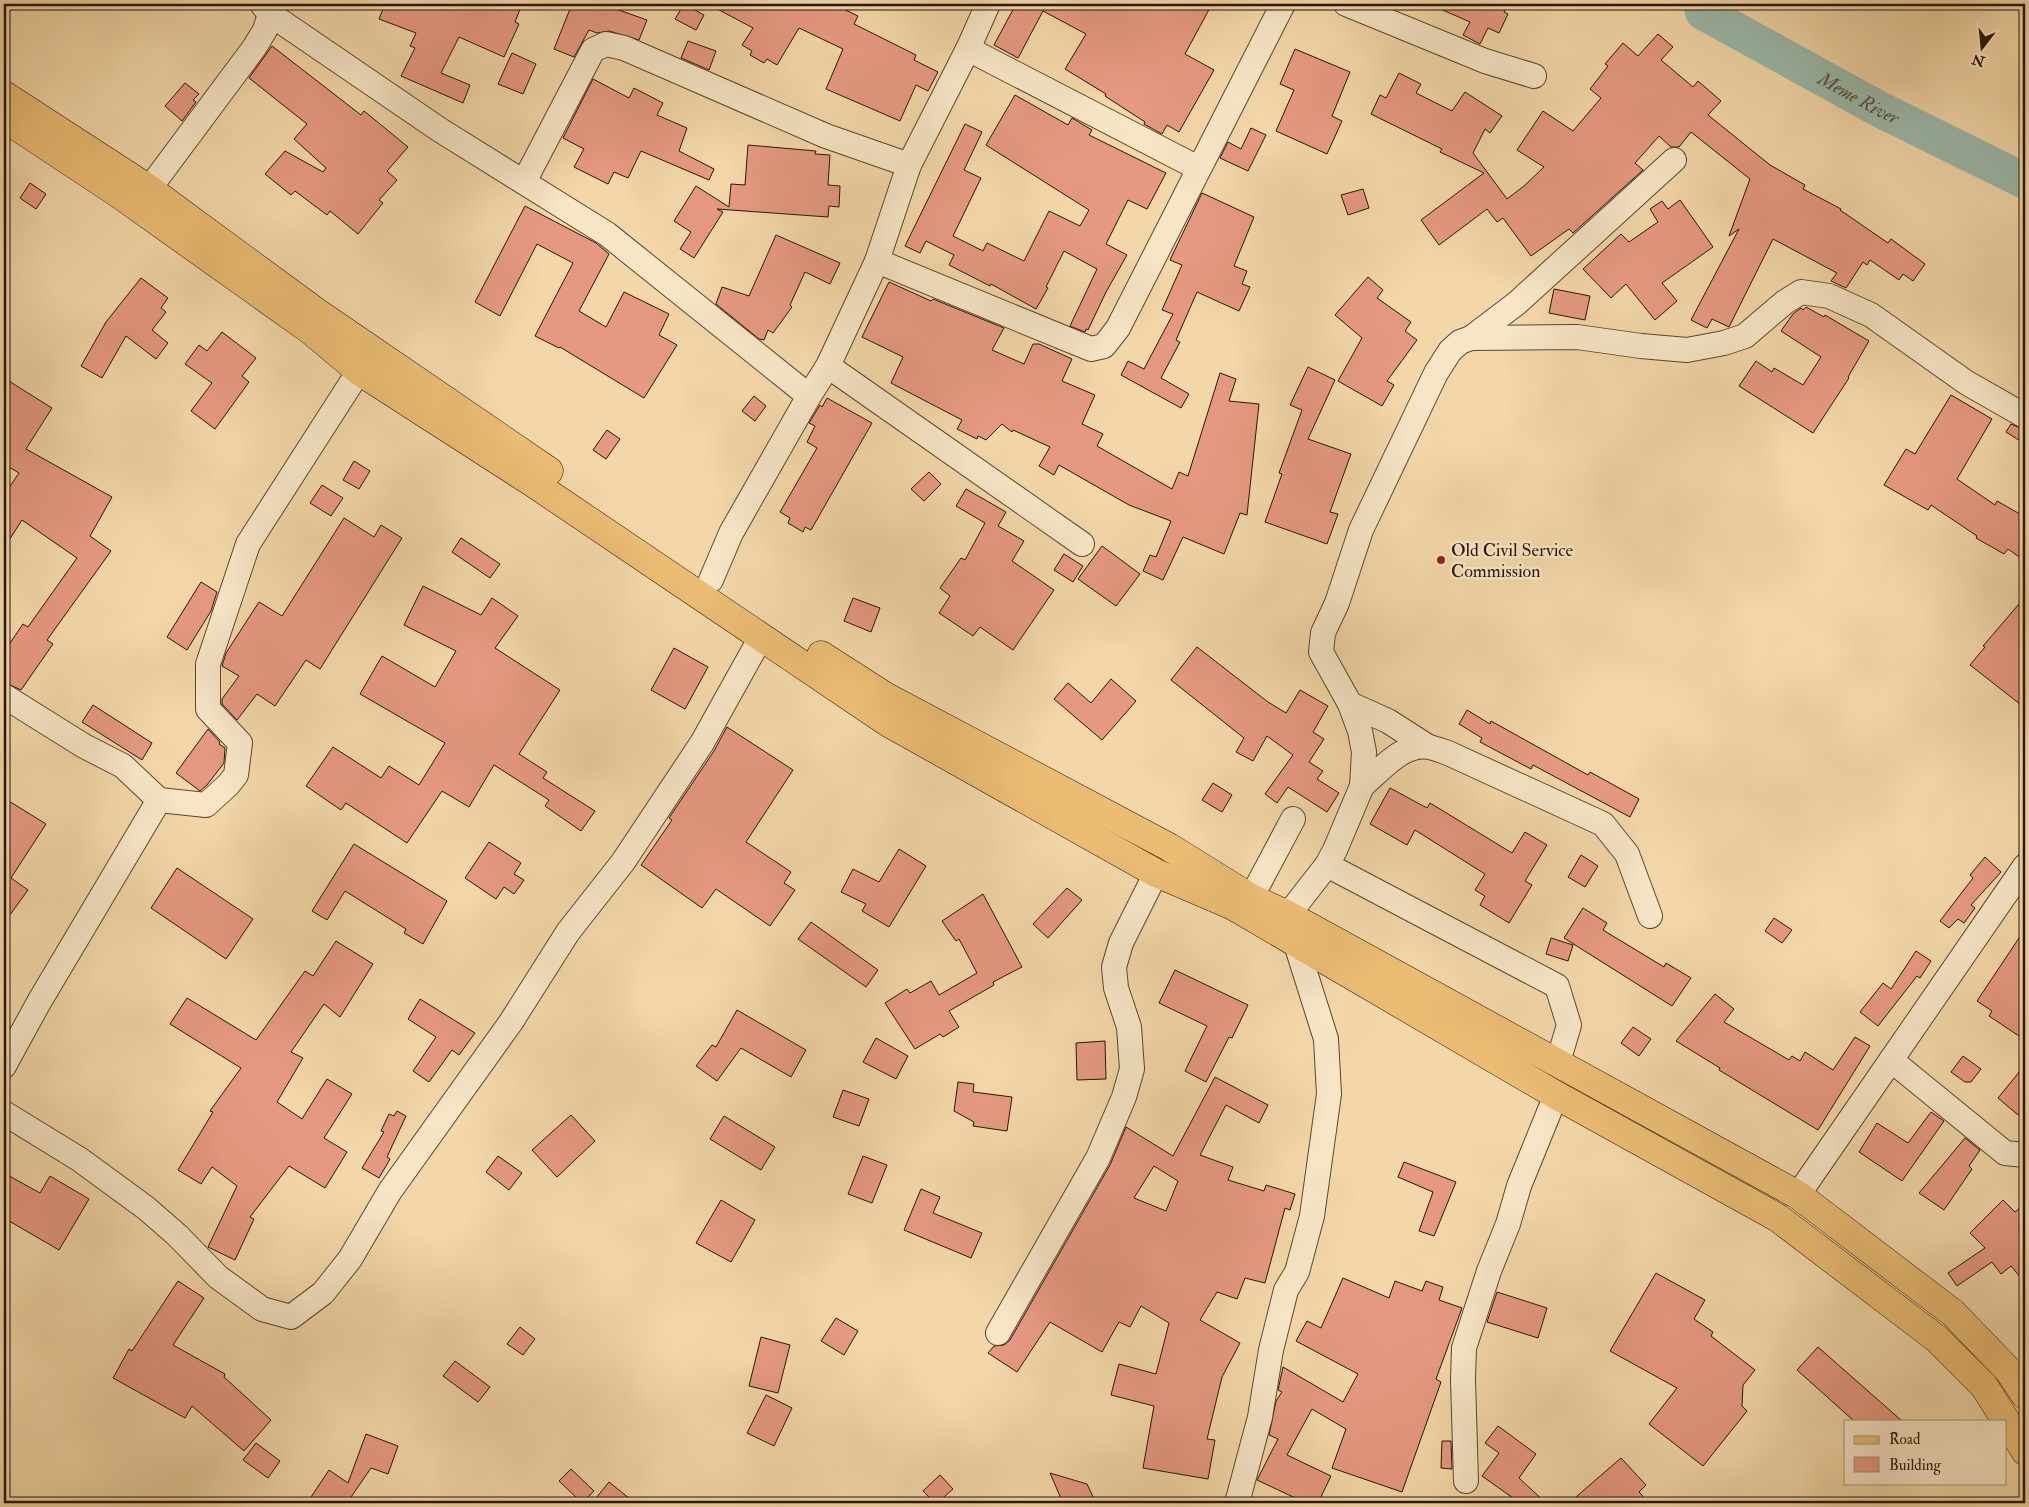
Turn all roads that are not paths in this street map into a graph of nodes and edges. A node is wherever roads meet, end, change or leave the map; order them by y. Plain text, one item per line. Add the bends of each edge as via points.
1 (988, 4) edge
2 (1283, 4) edge
3 (1346, 4) edge
4 (269, 7) edge
5 (968, 49) junction
6 (1534, 76) dead end
7 (4, 95) edge
8 (4, 118) edge
9 (1674, 160) dead end
10 (909, 165) junction
11 (1198, 168) junction
12 (524, 182) junction
13 (149, 189) junction
14 (877, 261) junction
15 (1471, 338) junction
16 (828, 366) junction
17 (359, 371) junction
18 (809, 396) junction
19 (2025, 416) edge
20 (1082, 544) dead end
21 (711, 580) junction
22 (761, 637) junction
23 (4, 696) edge
24 (1350, 704) junction
25 (1427, 746) junction
26 (1362, 786) junction
27 (159, 800) junction
28 (1293, 818) dead end
29 (1327, 865) junction
30 (2025, 866) edge
31 (1156, 873) junction
32 (1251, 898) junction
33 (1288, 915) junction
34 (1650, 916) dead end
35 (1296, 944) junction
36 (1891, 1060) junction
37 (1558, 1062) junction
38 (4, 1066) edge
39 (1556, 1095) junction
40 (4, 1113) edge
41 (2025, 1155) edge
42 (1798, 1195) junction
43 (998, 1333) dead end
44 (2025, 1394) edge
45 (2005, 1420) edge
46 (2006, 1421) edge
47 (2025, 1451) edge
48 (1466, 1481) dead end
49 (1237, 1503) edge

1 - 5 street
2 - 11 street
3 - 6 street via 1485,61
4 - 12 street via 440,130
4 - 13 street via 265,30 254,48
5 - 10 street
5 - 11 street
7 - 13 main road
8 - 17 main road via 119,194 310,330
9 - 15 street via 1517,303
10 - 12 street via 826,136 624,48 606,44 593,50
10 - 14 street
11 - 14 street via 1118,328 1104,346 1098,348 1091,349
12 - 18 street via 607,234
13 - 21 main road via 315,311
14 - 16 street
15 - 19 street via 1577,337 1687,350 1745,336 1801,292 1829,296 1871,315 1967,383
15 - 24 street via 1450,351 1436,373 1361,530 1337,603 1323,633 1321,652
16 - 18 street
16 - 20 street
17 - 22 main road via 533,483
17 - 27 street via 248,544 208,664 208,709 240,743 236,775 206,805
18 - 21 street via 731,533
21 - 32 main road via 885,696 1169,847
22 - 31 main road via 887,722
22 - 40 street via 702,743 623,862 568,932 511,1022 390,1191 350,1259 323,1293 291,1317 262,1308 218,1277 146,1208 79,1159
23 - 27 street via 69,738 123,766
24 - 25 street via 1388,721
24 - 26 street via 1364,752
25 - 26 street via 1401,753
25 - 34 street via 1603,824 1627,854
26 - 29 street
27 - 38 street
28 - 32 street
29 - 33 street
29 - 37 street via 1557,986 1569,1025
30 - 36 street
31 - 35 main road via 1233,906
31 - 43 street via 1121,943 1114,967 1116,988 1129,1027 1132,1069 1124,1097 1098,1158
32 - 33 main road
33 - 37 main road
35 - 39 main road
35 - 49 street via 1326,1039 1329,1094 1312,1216 1297,1272 1286,1290 1260,1417
36 - 41 street via 2005,1154
36 - 42 street
37 - 42 main road
39 - 45 main road via 1786,1224 1937,1339 1984,1386
39 - 48 street via 1489,1271 1464,1348
42 - 44 main road via 1953,1313 2009,1371
46 - 47 main road

